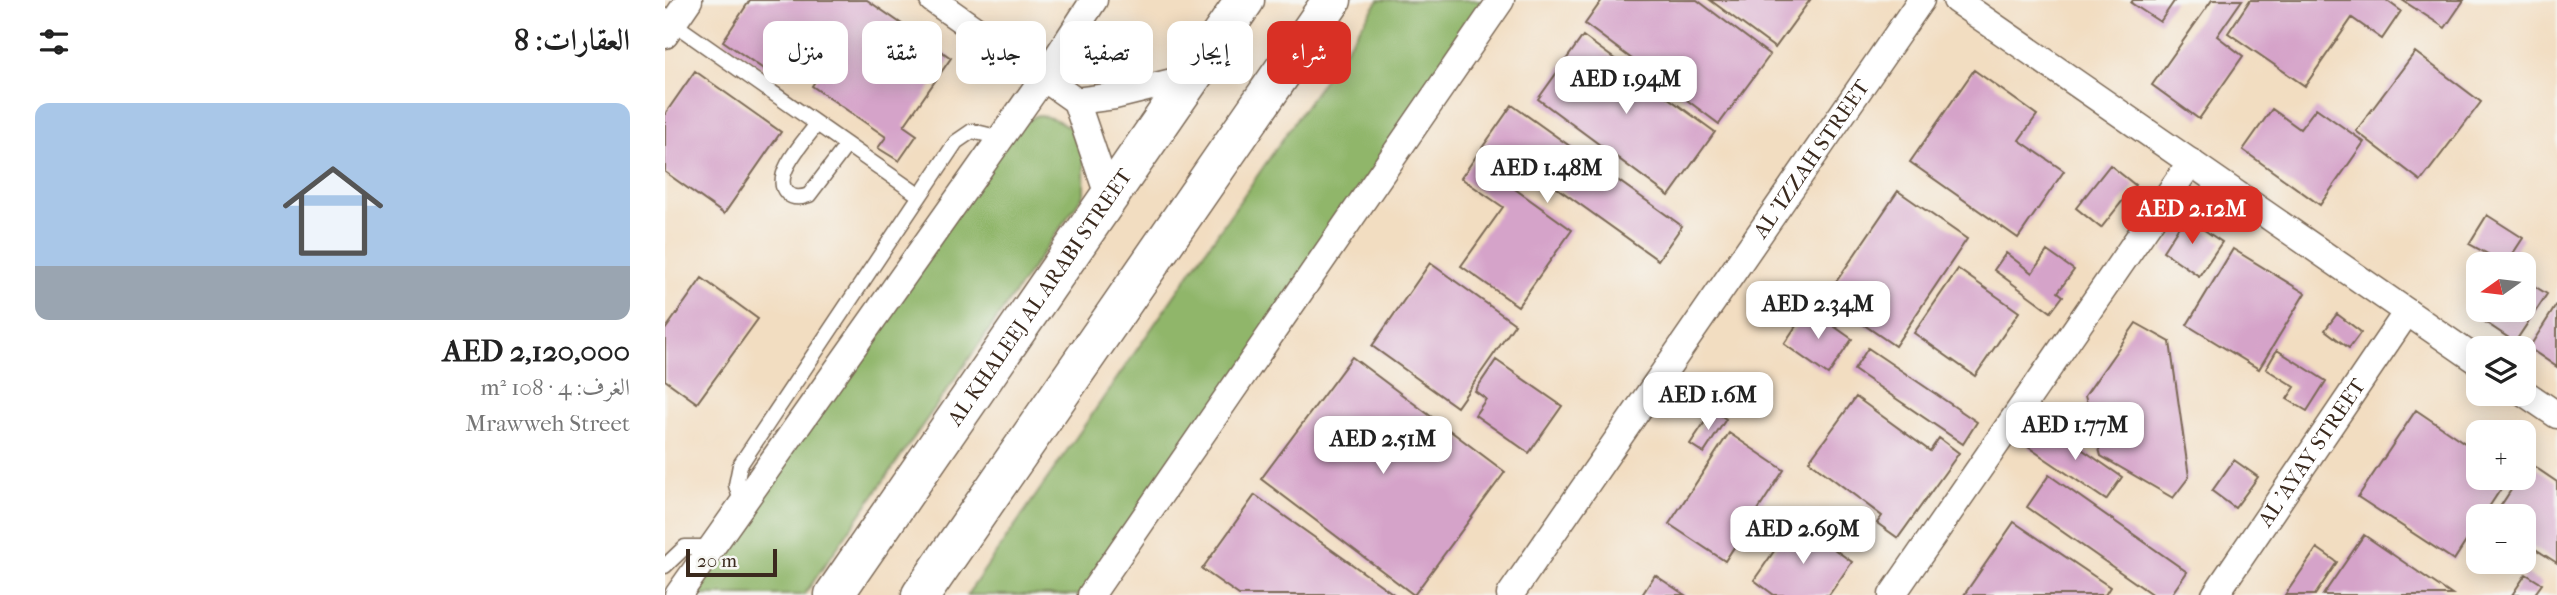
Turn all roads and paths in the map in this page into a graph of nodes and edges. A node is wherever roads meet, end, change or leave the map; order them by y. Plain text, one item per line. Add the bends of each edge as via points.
1 (689, 0) edge
2 (933, 0) edge
3 (1094, 0) edge
4 (1245, 0) edge
5 (1332, 0) edge
6 (1501, 0) edge
7 (1921, 0) edge
8 (1956, 0) edge
9 (963, 21) edge
10 (1231, 21) edge
11 (669, 29) edge
12 (1046, 74) edge
13 (1046, 78) edge
14 (1167, 83) edge
15 (1039, 84) edge
16 (1188, 84) edge
17 (1076, 101) junction
18 (817, 124) junction
19 (1000, 138) junction
20 (847, 145) junction
21 (2191, 162) junction
22 (920, 196) junction
23 (1109, 198) junction
24 (2407, 312) junction
25 (2466, 353) edge
26 (2536, 401) edge
27 (2557, 415) edge
28 (742, 505) junction
29 (712, 547) junction
30 (665, 566) edge
31 (678, 595) edge
32 (834, 595) edge
33 (921, 595) edge
34 (1091, 595) edge
35 (1510, 595) edge
36 (1892, 595) edge
37 (2215, 595) edge

1 - 11 street
2 - 9 street
3 - 12 street
4 - 10 highway, AL KHALEEJ AL ARABI STREET
5 - 33 highway
6 - 34 street
7 - 35 street, AL 'IZZAH STREET
8 - 21 street
11 - 18 lane
13 - 17 street
14 - 17 street
15 - 19 street
16 - 23 highway, AL KHALEEJ AL ARABI STREET
17 - 23 street
18 - 20 lane
18 - 20 lane via 784,170 782,185 787,192 801,198 809,195
19 - 22 lane via 982,132 962,135
19 - 28 street
20 - 22 lane
21 - 24 street
21 - 36 street
22 - 28 lane via 740,465 736,485
23 - 32 highway, AL KHALEEJ AL ARABI STREET
24 - 25 street
24 - 37 street, AL 'AYAY STREET
26 - 27 street
28 - 29 street
29 - 30 lane via 685,547
29 - 31 street

